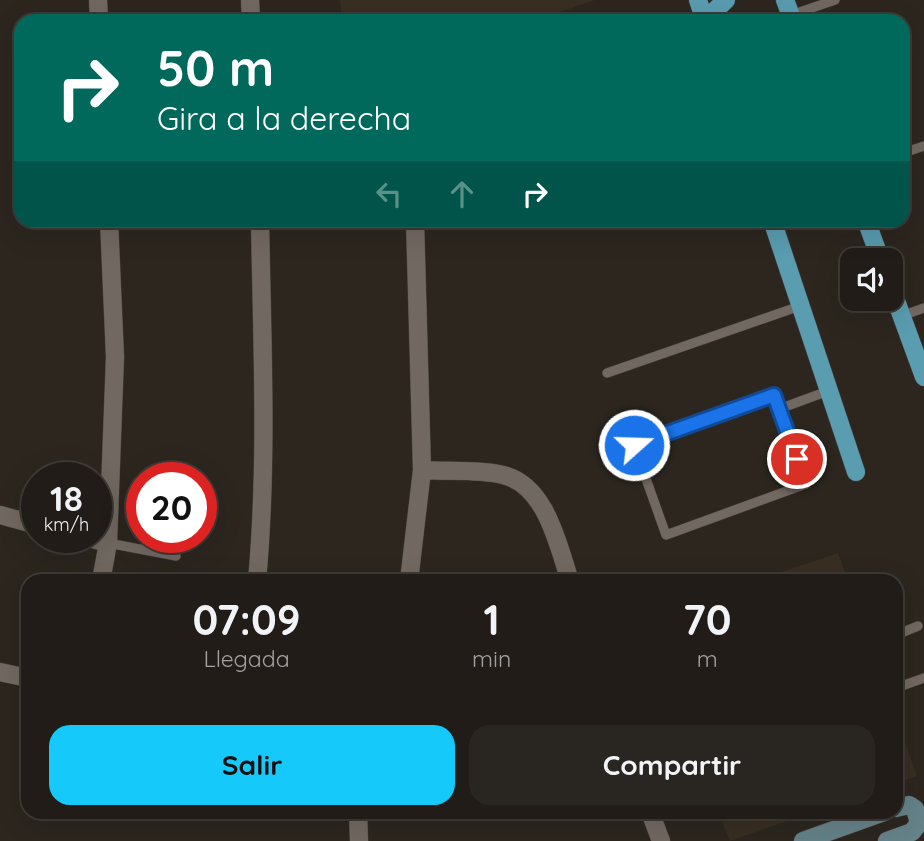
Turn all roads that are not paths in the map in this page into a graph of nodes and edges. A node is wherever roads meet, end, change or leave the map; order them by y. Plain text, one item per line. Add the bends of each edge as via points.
1 (726, 0) edge
2 (835, 0) edge
3 (789, 12) edge
4 (711, 14) edge
5 (109, 228) edge
6 (260, 228) edge
7 (415, 228) edge
8 (775, 228) edge
9 (869, 228) edge
10 (876, 248) edge
11 (800, 306) junction
12 (924, 308) edge
13 (899, 311) edge
14 (901, 316) junction
15 (607, 373) dead end
16 (924, 377) edge
17 (828, 391) junction
18 (779, 409) junction
19 (111, 462) edge
20 (422, 470) junction
21 (856, 472) dead end
22 (0, 515) edge
23 (21, 520) edge
24 (112, 544) edge
25 (106, 553) edge
26 (176, 556) dead end
27 (102, 574) edge
28 (258, 574) edge
29 (410, 574) edge
30 (567, 574) edge
31 (918, 626) dead end
32 (903, 632) edge
33 (0, 672) edge
34 (21, 676) edge
35 (924, 678) edge
36 (903, 686) edge
37 (903, 806) edge
38 (358, 819) edge
39 (652, 819) edge
40 (864, 819) edge
41 (359, 841) edge
42 (660, 841) edge
43 (803, 841) edge
44 (887, 841) edge

1 - 4 main road
2 - 3 lane
5 - 19 street via 115,357
6 - 28 street via 264,487
7 - 20 street
8 - 11 main road
9 - 10 main road
11 - 15 lane
11 - 17 main road
12 - 14 lane
13 - 14 main road
14 - 16 main road
17 - 18 lane
17 - 21 main road
18 - 18 lane via 806,484 666,535 634,445 774,395
20 - 29 street
20 - 30 street via 505,475 531,490 547,517
22 - 23 street
24 - 26 lane
25 - 27 street
31 - 32 lane
33 - 34 street
35 - 36 lane
37 - 44 main road via 915,809 919,823 912,832
38 - 41 street
39 - 42 street
40 - 43 main road

